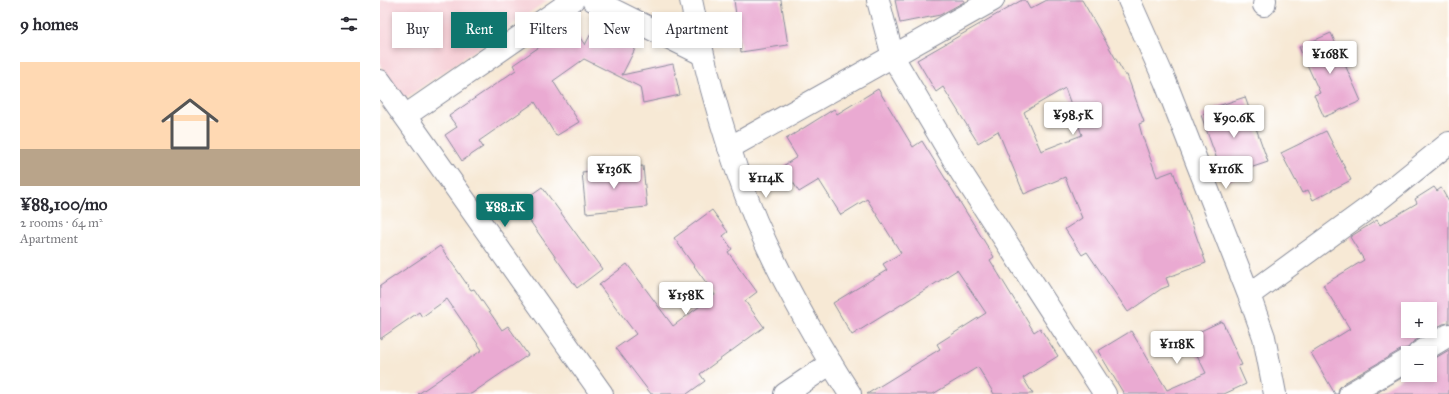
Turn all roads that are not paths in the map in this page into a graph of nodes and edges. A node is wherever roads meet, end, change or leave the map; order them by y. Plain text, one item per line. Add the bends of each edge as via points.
1 (573, 0) edge
2 (593, 0) edge
3 (691, 0) edge
4 (878, 0) edge
5 (993, 0) edge
6 (1129, 0) edge
7 (702, 54) junction
8 (893, 57) junction
9 (380, 81) edge
10 (405, 116) junction
11 (1449, 144) edge
12 (729, 148) junction
13 (1249, 295) junction
14 (1449, 335) edge
15 (1431, 346) edge
16 (831, 363) junction
17 (1401, 364) edge
18 (602, 394) edge
19 (786, 394) edge
20 (850, 394) edge
21 (1105, 394) edge
22 (1275, 394) edge
23 (1350, 394) edge

1 - 10 street
2 - 7 street
3 - 7 street
4 - 8 street
5 - 8 street
6 - 13 street via 1165,81
7 - 12 street
8 - 12 street
8 - 21 street via 961,172
9 - 10 street
10 - 18 street
11 - 13 street via 1372,206
12 - 16 street via 757,221 802,314
13 - 22 street via 1264,337
14 - 15 street
16 - 19 street
16 - 20 street
17 - 23 street

